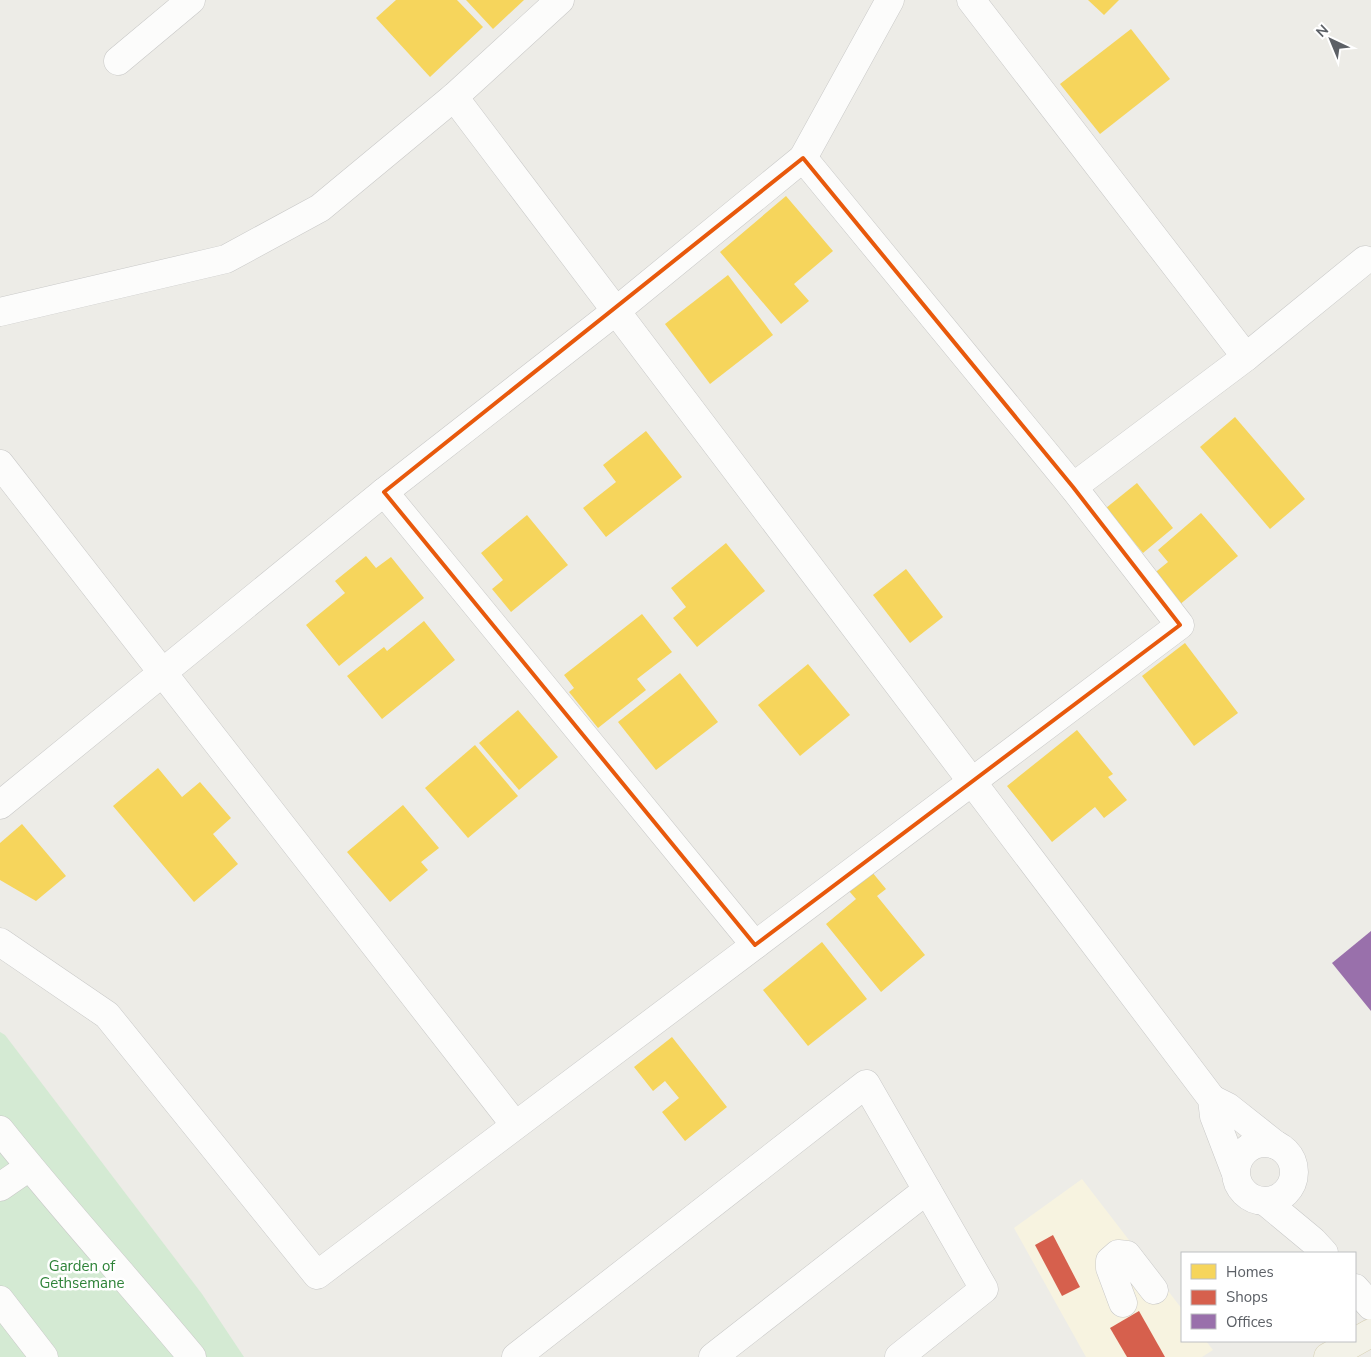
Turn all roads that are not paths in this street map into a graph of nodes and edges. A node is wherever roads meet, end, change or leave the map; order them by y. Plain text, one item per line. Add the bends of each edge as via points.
1 (191, 0) edge
2 (560, 0) edge
3 (890, 0) edge
4 (971, 0) edge
5 (118, 61) dead end
6 (454, 97) junction
7 (803, 158) junction
8 (1365, 260) dead end
9 (616, 311) junction
10 (0, 312) edge
11 (1246, 357) junction
12 (0, 464) edge
13 (1072, 487) junction
14 (384, 492) junction
15 (162, 672) junction
16 (972, 781) junction
17 (0, 805) edge
18 (0, 942) edge
19 (756, 944) junction
20 (1212, 1099) junction
21 (515, 1126) junction
22 (0, 1130) edge
23 (1276, 1145) junction
24 (29, 1167) junction
25 (1235, 1171) junction
26 (1292, 1182) junction
27 (0, 1187) edge
28 (927, 1190) junction
29 (1266, 1202) junction
30 (1319, 1247) edge
31 (1356, 1289) edge
32 (1154, 1290) dead end
33 (0, 1300) edge
34 (1124, 1303) dead end
35 (1371, 1306) edge
36 (1371, 1333) edge
37 (1356, 1341) edge
38 (1355, 1342) edge
39 (44, 1357) edge
40 (192, 1357) edge
41 (516, 1357) edge
42 (713, 1357) edge
43 (899, 1357) edge
44 (1328, 1357) edge

1 - 5 street
2 - 6 street
3 - 7 street
4 - 11 street
6 - 9 street
6 - 10 street via 320,208 226,259
7 - 9 street
7 - 13 street
8 - 11 street
9 - 14 street
9 - 16 street
11 - 13 street
12 - 15 street
13 - 16 street via 1180,625
14 - 15 street
14 - 19 street
15 - 17 street
15 - 21 street
16 - 19 street
16 - 20 street
18 - 21 street via 107,1015 317,1274
19 - 21 street
20 - 23 street via 1228,1107
20 - 25 street via 1214,1116
22 - 24 street
23 - 25 street via 1266,1142 1246,1149 1238,1159
23 - 26 street via 1291,1159 1294,1170
24 - 27 street
24 - 40 street
25 - 29 street via 1237,1183 1244,1193
26 - 29 street via 1277,1199
26 - 30 street
28 - 41 street via 866,1084
28 - 42 street
28 - 43 street via 984,1289
29 - 30 street
31 - 35 street
32 - 34 street via 1127,1255 1118,1254 1110,1261 1110,1268
33 - 39 street
36 - 37 main road
38 - 44 main road

